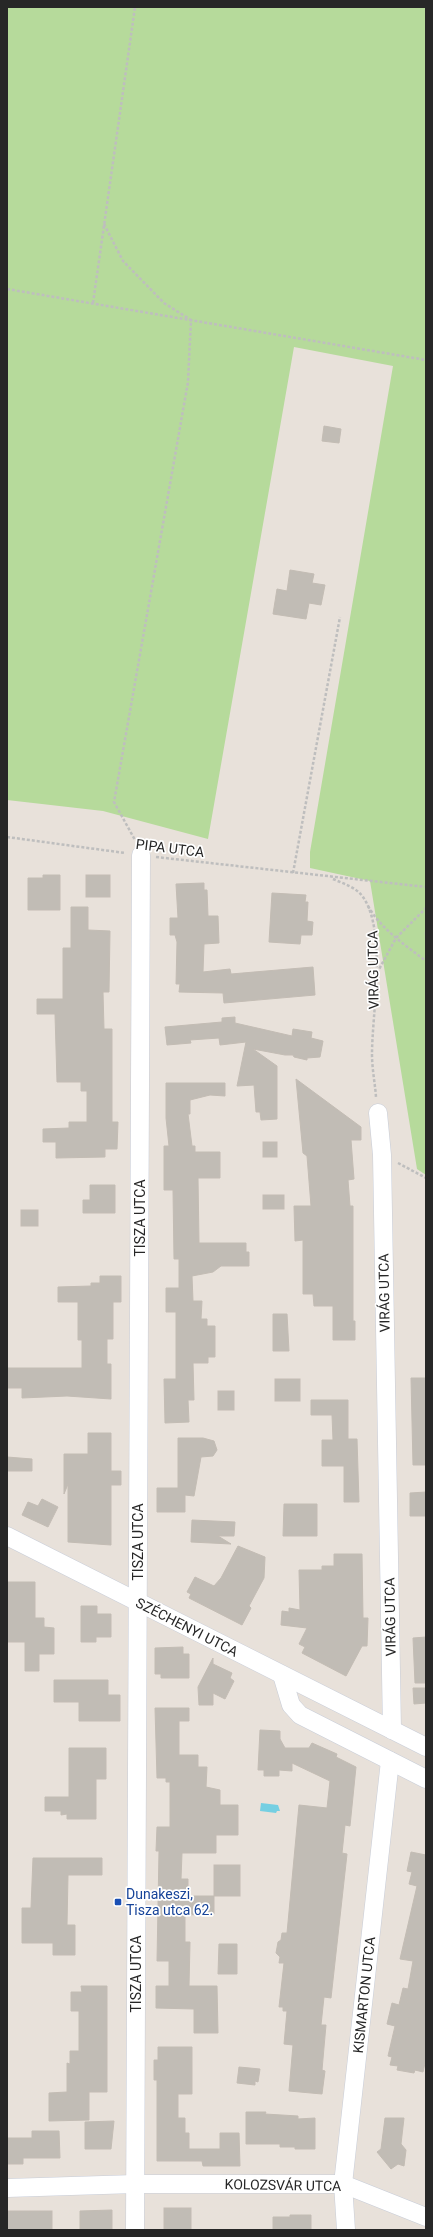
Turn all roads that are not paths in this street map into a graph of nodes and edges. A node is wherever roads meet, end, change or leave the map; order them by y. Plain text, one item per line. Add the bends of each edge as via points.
1 (142, 855) road end
2 (378, 1113) road end
3 (7, 1536) edge
4 (138, 1602) junction
5 (282, 1675) junction
6 (392, 1730) junction
7 (426, 1747) edge
8 (390, 1761) junction
9 (426, 1779) edge
10 (135, 2184) junction
11 (343, 2184) junction
12 (7, 2188) edge
13 (426, 2217) edge
14 (135, 2230) edge
15 (346, 2230) edge

1 - 4 street, TISZA UTCA
2 - 6 street, VIRÁG UTCA via 382,1154
3 - 4 street, SZÉCHENYI UTCA
4 - 5 street, SZÉCHENYI UTCA
4 - 10 street, TISZA UTCA
5 - 6 street, SZÉCHENYI UTCA
5 - 8 street via 292,1705 300,1715
6 - 7 street, SZÉCHENYI UTCA
8 - 9 street
8 - 11 street, KISMARTON UTCA
10 - 11 street, KOLOZSVÁR UTCA
10 - 12 street, KOLOZSVÁR UTCA
10 - 14 street, TISZA UTCA
11 - 13 street, KOLOZSVÁR UTCA
11 - 15 street, KISMARTON UTCA

